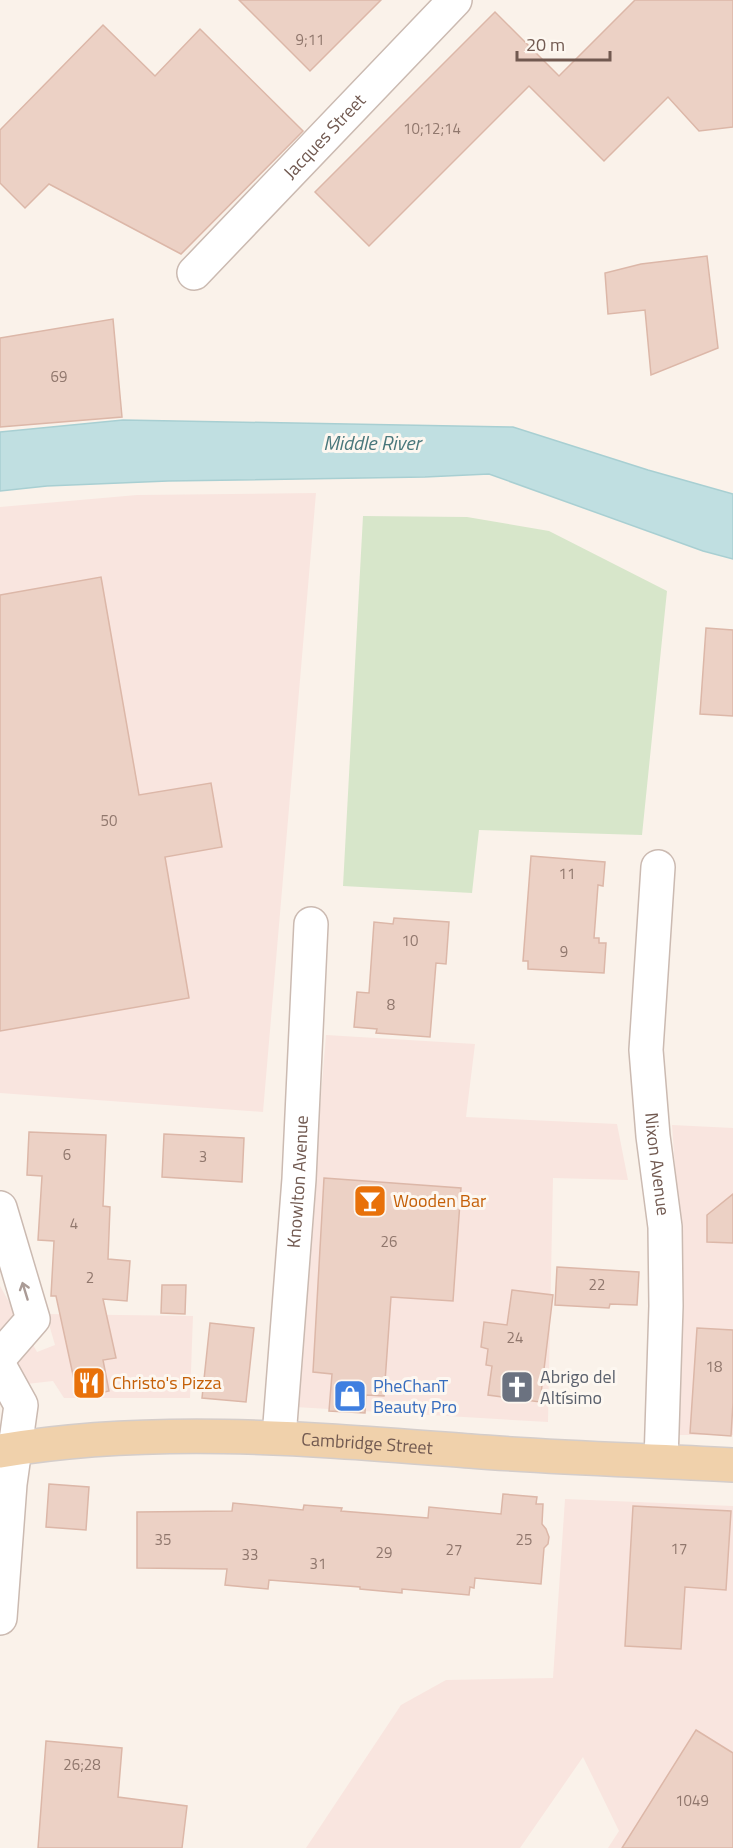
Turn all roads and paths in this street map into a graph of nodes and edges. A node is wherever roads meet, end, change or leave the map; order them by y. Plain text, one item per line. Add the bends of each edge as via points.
1 (455, 0) edge
2 (194, 273) dead end
3 (658, 867) dead end
4 (311, 924) dead end
5 (0, 1208) edge
6 (0, 1357) edge
7 (0, 1367) edge
8 (279, 1437) junction
9 (7, 1449) edge
10 (661, 1461) junction
11 (733, 1465) edge
12 (0, 1618) edge

1 - 2 street, Jacques Street
3 - 10 street, Nixon Avenue via 646,1050 665,1227
4 - 8 street, Knowlton Avenue via 299,1179
6 -> 5 street via 33,1319
7 - 9 street via 21,1405
8 - 9 main road, Cambridge Street via 155,1435
8 - 10 main road, Cambridge Street
9 - 12 street
10 - 11 main road, Cambridge Street

